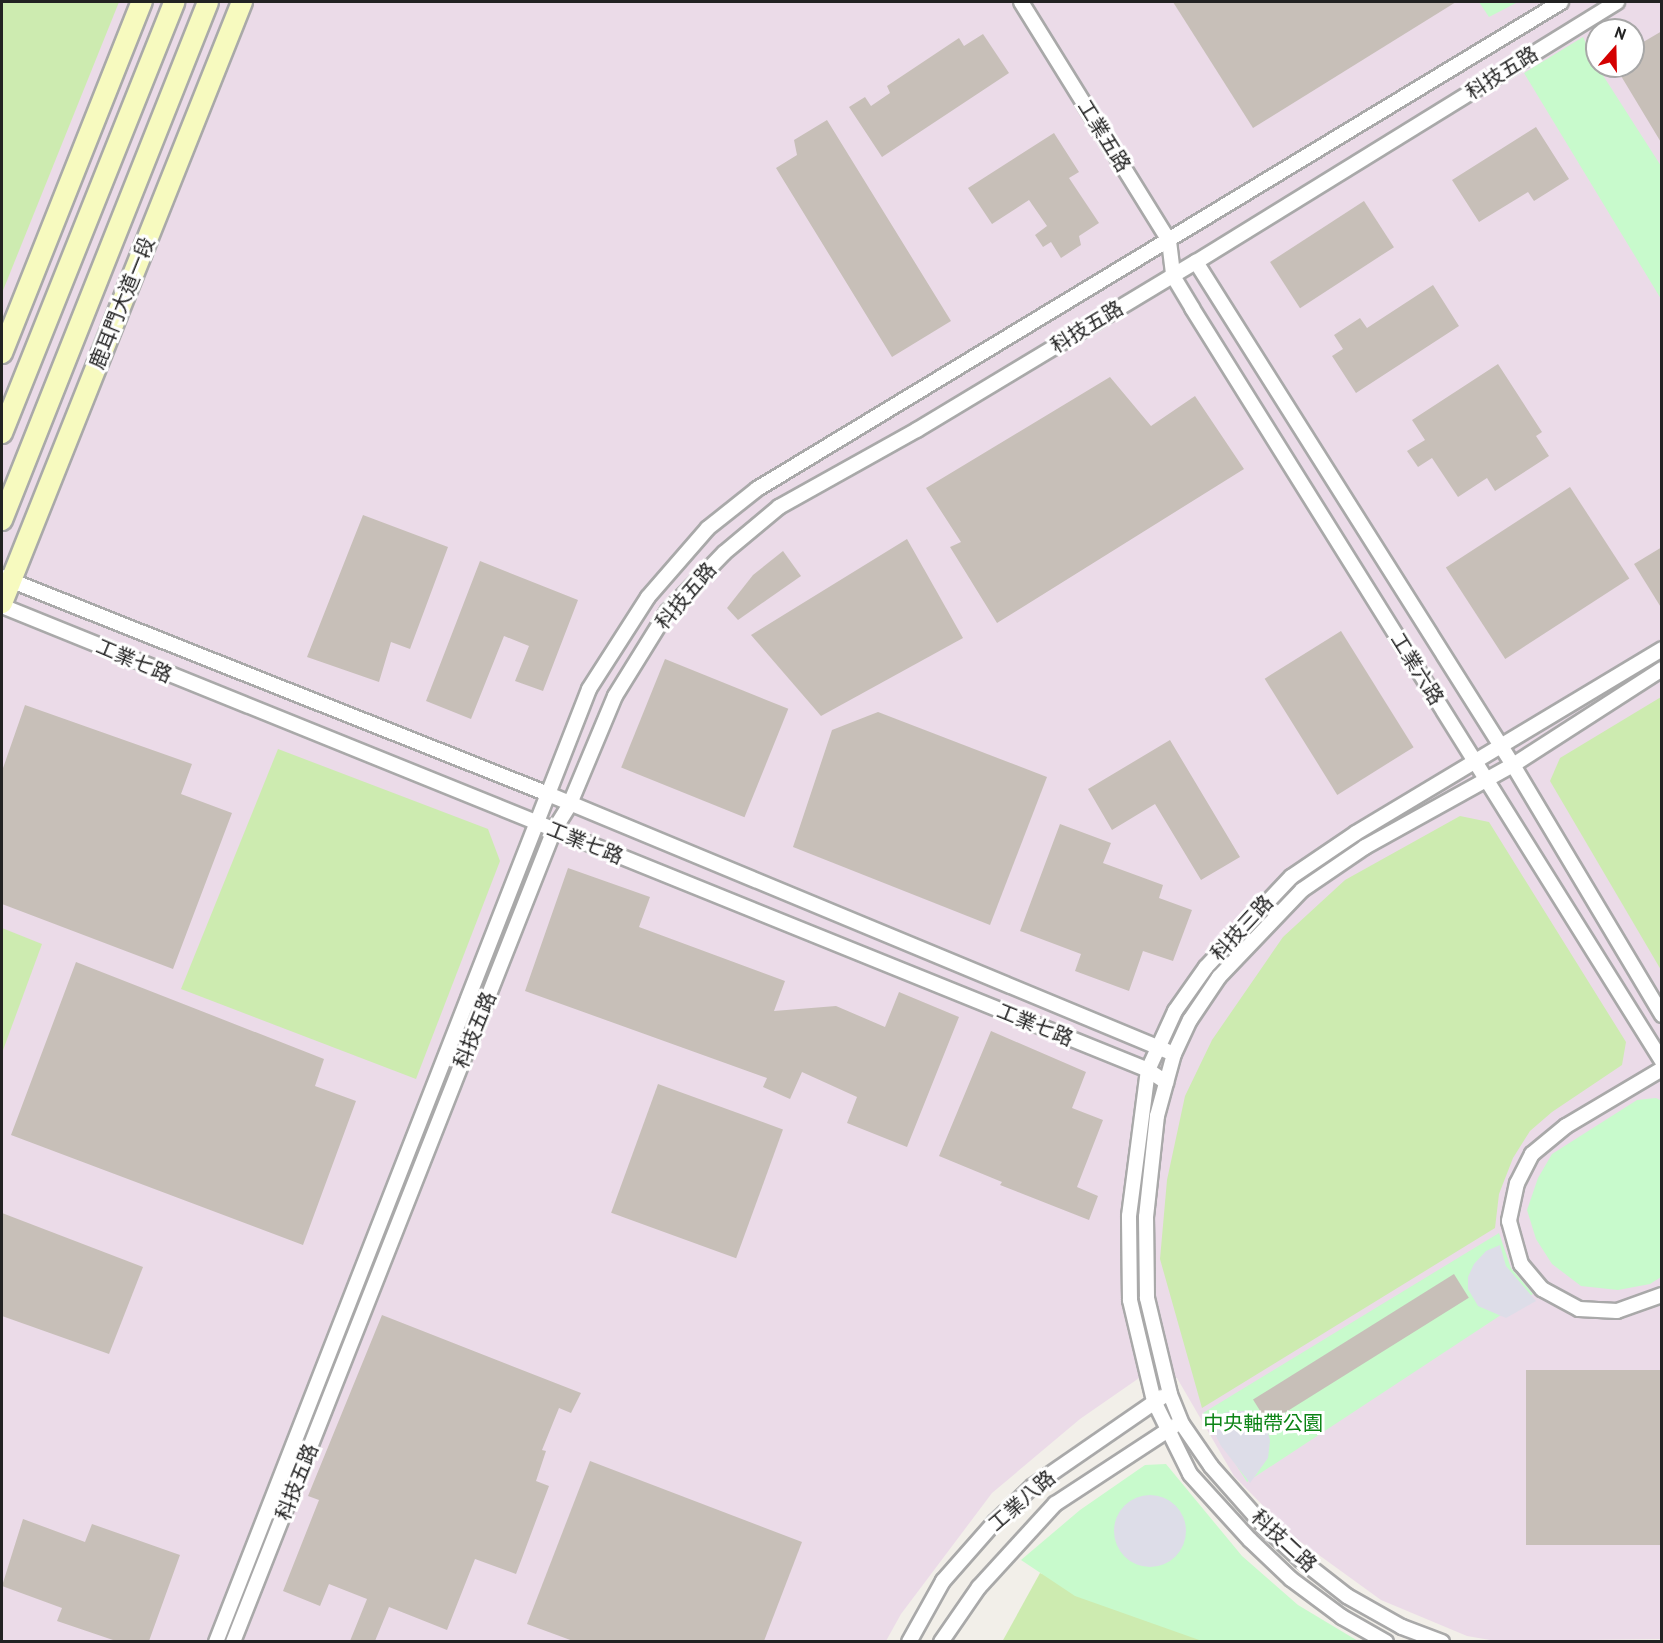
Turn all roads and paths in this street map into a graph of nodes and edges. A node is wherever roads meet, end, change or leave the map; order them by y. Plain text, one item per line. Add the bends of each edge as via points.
1 (142, 2) edge
2 (174, 2) edge
3 (208, 2) edge
4 (242, 2) edge
5 (1021, 2) edge
6 (1561, 2) edge
7 (1617, 2) edge
8 (1169, 241) junction
9 (1196, 262) junction
10 (1173, 276) junction
11 (2, 353) edge
12 (2, 432) edge
13 (2, 520) edge
14 (6, 579) edge
15 (2, 605) edge
16 (1662, 649) edge
17 (1662, 669) edge
18 (1501, 747) junction
19 (1476, 762) junction
20 (1513, 765) junction
21 (1487, 780) junction
22 (548, 794) junction
23 (569, 806) junction
24 (536, 824) junction
25 (554, 831) junction
26 (1662, 1015) edge
27 (1159, 1047) junction
28 (1174, 1054) junction
29 (1662, 1061) edge
30 (1662, 1069) edge
31 (1148, 1070) junction
32 (1166, 1083) junction
33 (1662, 1295) edge
34 (1170, 1394) junction
35 (1154, 1401) junction
36 (1182, 1424) junction
37 (1166, 1428) junction
38 (216, 1641) edge
39 (233, 1641) edge
40 (909, 1641) edge
41 (941, 1641) edge
42 (1386, 1641) edge
43 (1442, 1641) edge

1 - 11 street
2 - 12 street
3 - 13 street, 鹿耳門大道一段
4 - 14 street, 鹿耳門大道一段
5 - 8 street, 工業五路
6 - 8 street, 科技五路
7 - 9 street, 科技五路
8 - 10 street, 工業五路
8 - 22 street, 科技五路 via 757,489 708,528 648,597 589,689
9 - 10 street, 科技五路
9 - 18 street, 工業六路
10 - 19 street, 工業六路
10 - 23 street, 科技五路 via 779,507 724,553 667,612 615,696
14 - 15 street, 鹿耳門大道一段
14 - 22 street, 工業七路
15 - 24 street, 工業七路
16 - 18 street, 科技三路
17 - 20 street, 科技三路
18 - 19 street, 科技三路
18 - 20 street, 工業六路
19 - 21 street, 工業六路
19 - 27 street, 科技三路 via 1356,833 1292,877 1206,967 1175,1011
20 - 21 street, 科技三路
20 - 26 street, 工業六路
21 - 28 street, 科技三路 via 1365,847 1302,890 1219,977 1190,1020
21 - 29 street, 工業六路
22 - 23 street, 工業七路
22 - 24 street, 科技五路
23 - 25 street, 科技五路
23 - 27 street, 工業七路
24 - 25 street, 工業七路
24 - 38 street, 科技五路
25 - 31 street, 工業七路
25 - 39 street, 科技五路
27 - 28 street, 工業七路
27 - 31 street, 科技三路
28 - 32 street, 科技三路
30 - 33 street via 1566,1126 1532,1154 1517,1183 1509,1221 1521,1264 1542,1289 1579,1309 1617,1311
31 - 32 street, 工業七路
31 - 35 street, 科技三路 via 1129,1216 1130,1300
32 - 34 street, 科技三路 via 1157,1116 1146,1217 1147,1298
34 - 35 street, 工業八路
34 - 36 street, 科技二路
35 - 37 street, 科技二路
35 - 40 street, 工業八路 via 1033,1486 995,1522 943,1581
36 - 37 street, 工業八路
36 - 43 street, 科技二路 via 1211,1466 1264,1526 1301,1560 1347,1596 1402,1628
37 - 41 street, 工業八路 via 1055,1504 972,1595
37 - 42 street, 科技二路 via 1190,1474 1250,1540 1291,1579 1342,1617

